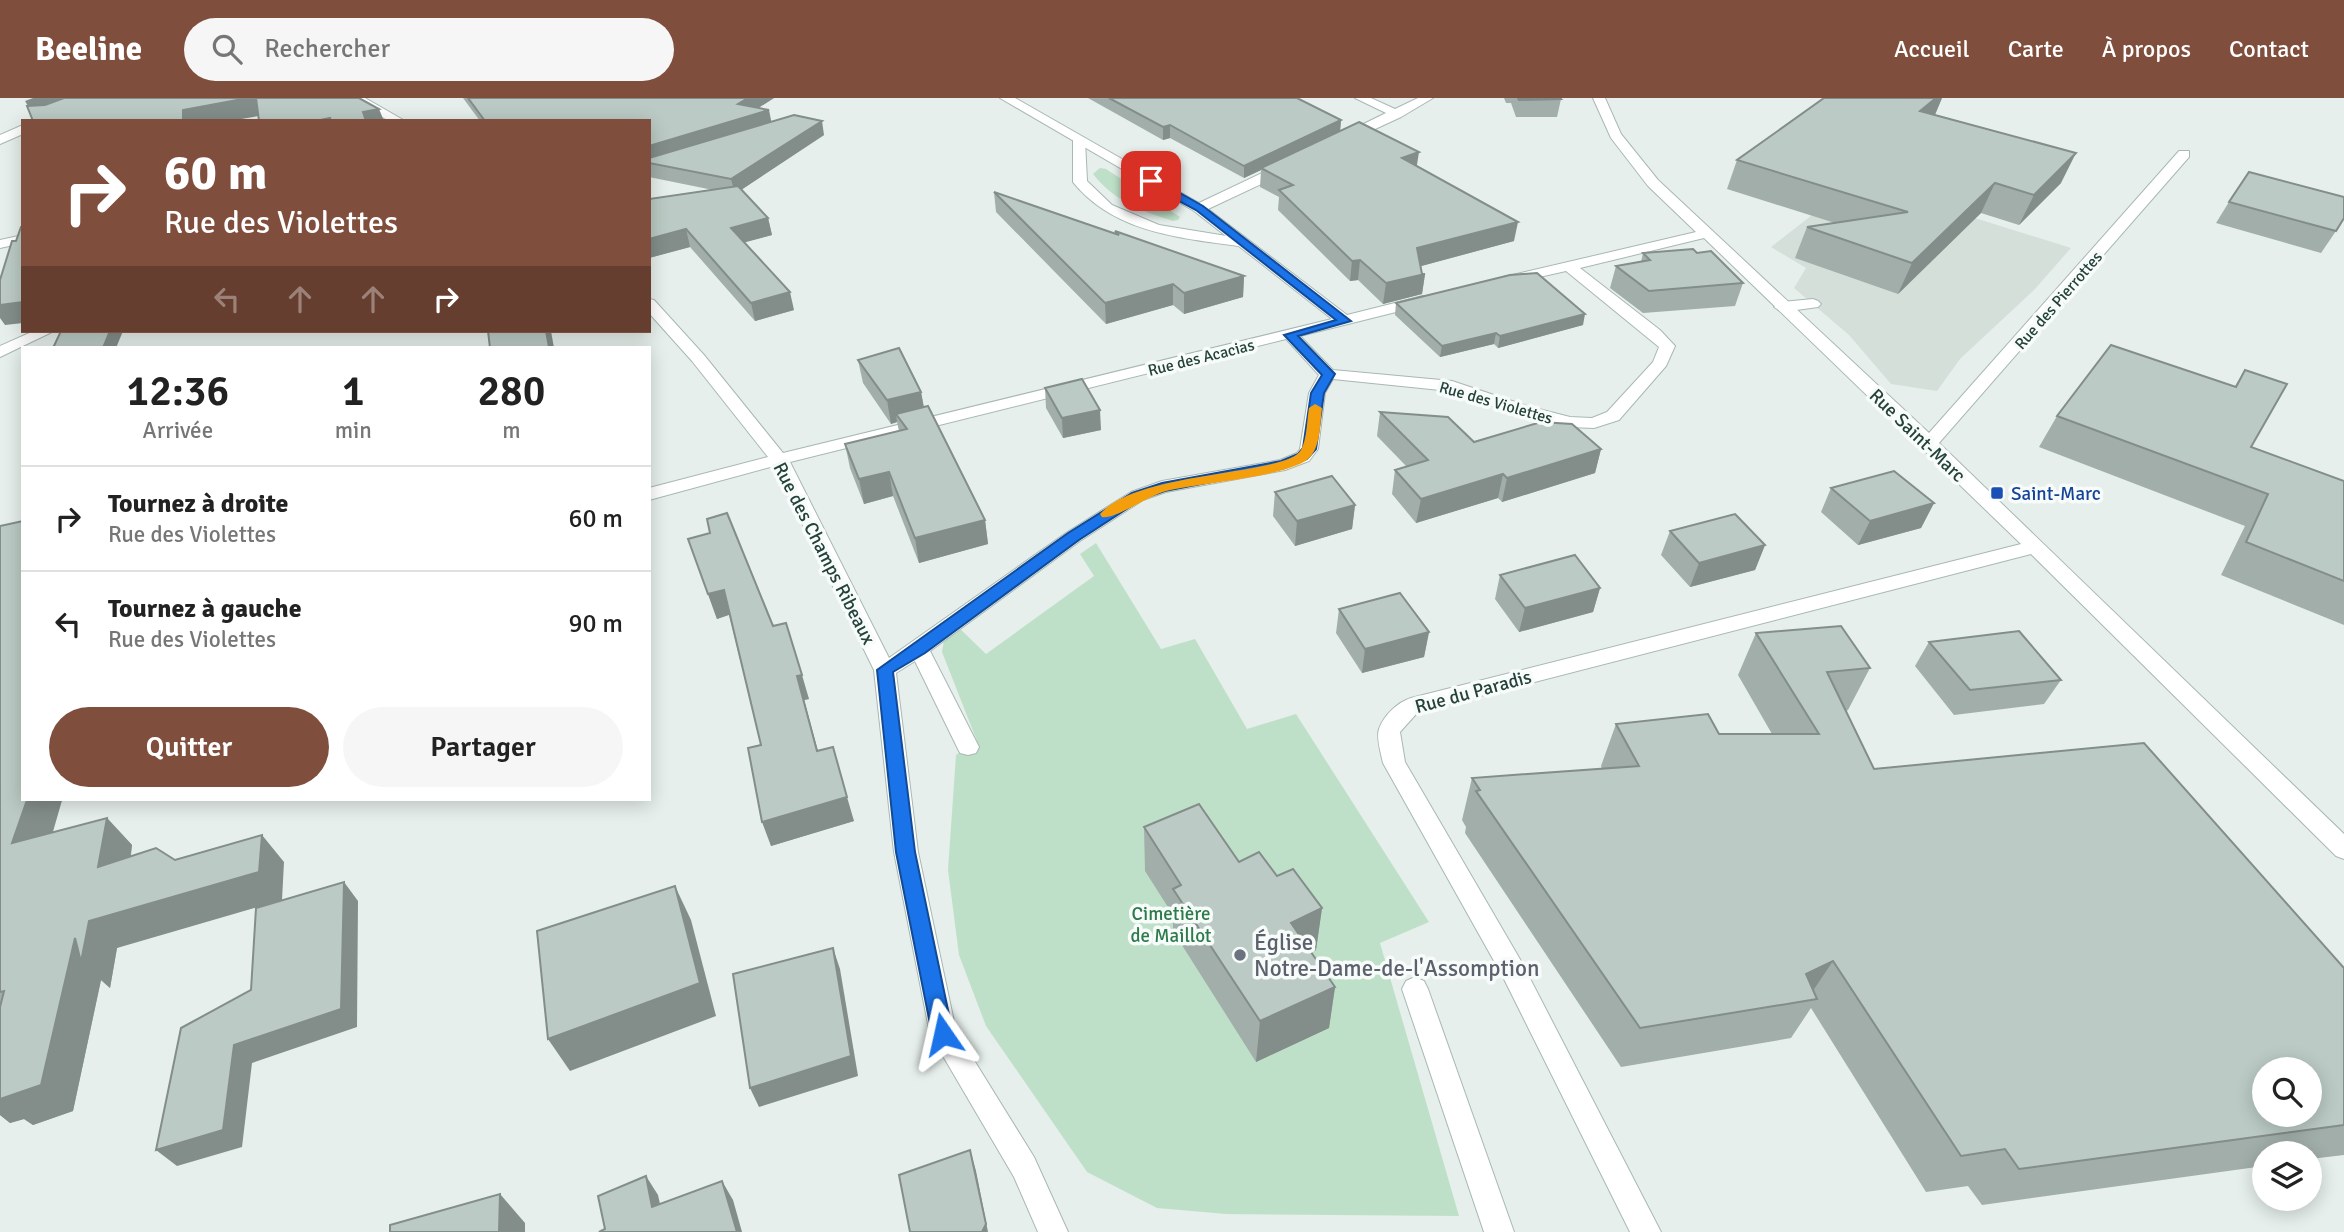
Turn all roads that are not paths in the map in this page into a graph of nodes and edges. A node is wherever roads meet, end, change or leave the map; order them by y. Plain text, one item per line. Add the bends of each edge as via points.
1 (356, 98) edge
2 (1006, 98) edge
3 (1361, 98) edge
4 (1426, 98) edge
5 (1600, 98) edge
6 (1397, 114) junction
7 (395, 119) edge
8 (21, 130) edge
9 (0, 140) edge
10 (1079, 141) junction
11 (1335, 143) edge
12 (2184, 153) dead end
13 (1298, 161) edge
14 (1199, 208) junction
15 (1704, 234) junction
16 (21, 239) edge
17 (1245, 243) junction
18 (0, 244) edge
19 (1567, 265) junction
20 (1489, 285) edge
21 (1437, 298) edge
22 (1813, 304) dead end
23 (651, 305) edge
24 (1782, 307) junction
25 (1345, 321) junction
26 (42, 333) edge
27 (1290, 335) junction
28 (0, 352) edge
29 (1328, 374) junction
30 (1929, 443) junction
31 (780, 461) junction
32 (651, 493) edge
33 (2033, 547) junction
34 (919, 649) junction
35 (885, 670) junction
36 (968, 747) dead end
37 (2344, 849) edge
38 (1415, 989) dead end
39 (1053, 1232) edge
40 (1499, 1232) edge
41 (1646, 1232) edge

1 - 7 street
2 - 10 street
3 - 6 street
4 - 6 street
5 - 15 street, Rue Saint-Marc via 1615,135 1653,183
6 - 11 street
8 - 9 street
10 - 14 street
10 - 17 street via 1080,182 1107,208 1156,229
12 - 30 street, Rue des Pierrottes
13 - 14 street
14 - 17 street
15 - 19 street
15 - 24 street, Rue Saint-Marc
16 - 18 street
17 - 25 street
19 - 20 street
19 - 29 street, Rue des Violettes via 1667,346 1660,363 1612,416 1594,423 1570,422 1452,386
21 - 25 street, Rue des Acacias
22 - 24 street
23 - 31 street, Rue des Champs Ribeaux
24 - 30 street, Rue Saint-Marc
25 - 27 street, Rue des Acacias
26 - 28 street
27 - 29 street
27 - 31 street, Rue des Acacias
29 - 34 street via 1318,393 1309,449 1303,457 1137,496
30 - 33 street, Rue Saint-Marc
31 - 32 street, Rue des Acacias
31 - 35 street, Rue des Champs Ribeaux
33 - 37 street, Rue Saint-Marc
33 - 41 street, Rue du Paradis via 1411,706 1389,731 1394,764 1511,969
34 - 35 street
34 - 36 street
35 - 39 street, Rue des Champs Ribeaux via 905,852 943,1034 1024,1167
38 - 40 street

